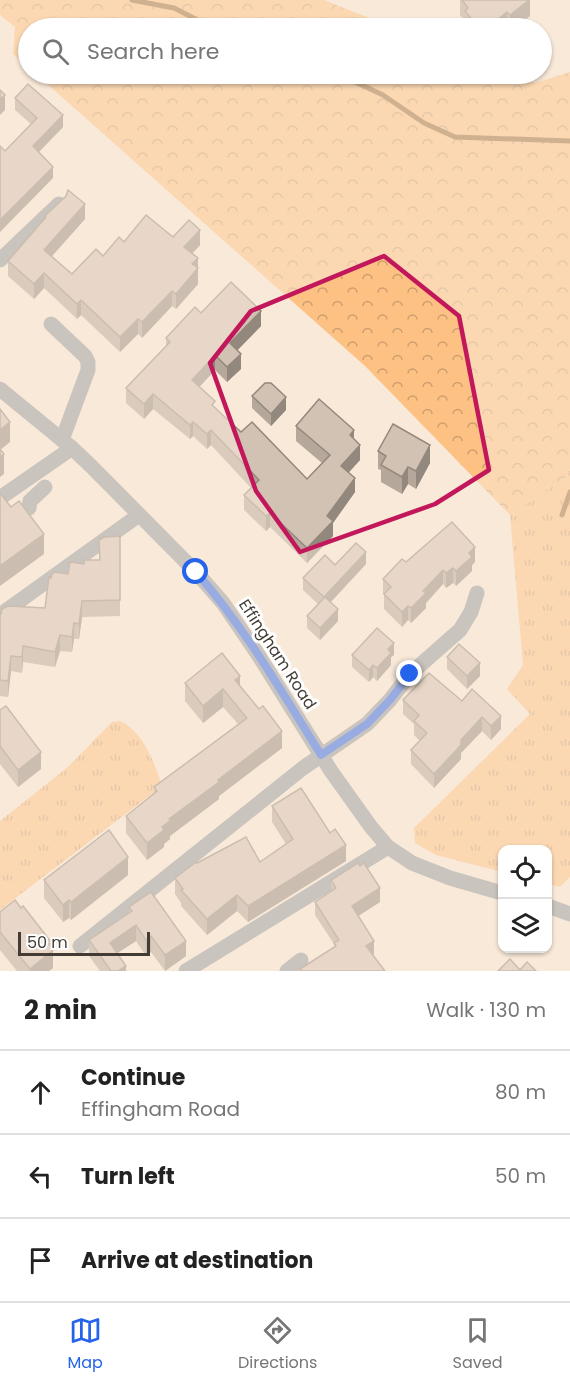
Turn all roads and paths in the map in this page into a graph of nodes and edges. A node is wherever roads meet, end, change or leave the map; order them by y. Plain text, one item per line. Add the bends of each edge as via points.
1 (59, 204) edge
2 (0, 260) edge
3 (51, 324) dead end
4 (0, 389) edge
5 (67, 444) junction
6 (45, 487) dead end
7 (0, 498) edge
8 (29, 508) dead end
9 (140, 514) junction
10 (477, 592) dead end
11 (0, 615) edge
12 (321, 755) junction
13 (388, 847) junction
14 (498, 892) edge
15 (552, 907) edge
16 (570, 914) edge
17 (80, 946) dead end
18 (302, 960) dead end
19 (186, 971) edge
20 (287, 971) edge

1 - 2 street
3 - 5 street via 88,362
4 - 5 street, Effingham Road
5 - 7 street
5 - 9 street, Effingham Road
6 - 8 street via 30,501
9 - 11 street
9 - 12 street, Effingham Road via 223,603
10 - 12 street via 460,630 410,674 367,724
12 - 13 street, Effingham Road
12 - 17 street
13 - 14 street, Effingham Road via 412,863
13 - 19 street
15 - 16 street
18 - 20 street

